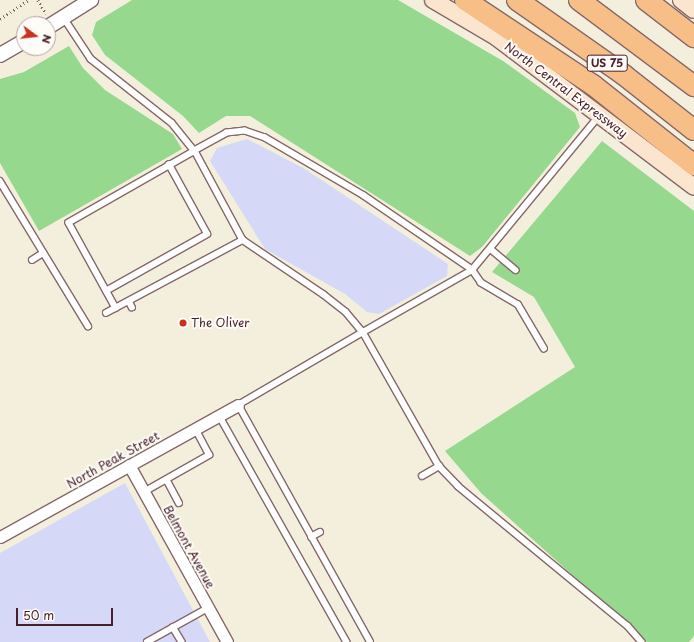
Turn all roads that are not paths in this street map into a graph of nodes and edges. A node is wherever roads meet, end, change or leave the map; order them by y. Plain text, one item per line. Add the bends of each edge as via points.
1 (91, 0) edge
2 (433, 0) edge
3 (465, 0) edge
4 (517, 0) edge
5 (579, 0) edge
6 (646, 0) edge
7 (681, 0) edge
8 (694, 10) edge
9 (64, 18) junction
10 (56, 19) edge
11 (694, 37) edge
12 (16, 46) edge
13 (0, 55) edge
14 (694, 86) edge
15 (599, 116) junction
16 (694, 130) edge
17 (195, 151) junction
18 (169, 165) junction
19 (694, 165) edge
20 (0, 181) edge
21 (694, 187) edge
22 (243, 240) junction
23 (492, 250) junction
24 (43, 253) junction
25 (32, 260) dead end
26 (472, 270) junction
27 (516, 270) dead end
28 (106, 291) junction
29 (129, 301) junction
30 (132, 307) dead end
31 (116, 308) junction
32 (106, 314) dead end
33 (88, 326) dead end
34 (363, 332) junction
35 (544, 349) dead end
36 (238, 405) junction
37 (219, 416) junction
38 (195, 429) junction
39 (129, 465) junction
40 (439, 466) junction
41 (422, 476) dead end
42 (167, 480) junction
43 (144, 492) junction
44 (179, 503) dead end
45 (320, 532) dead end
46 (0, 537) edge
47 (311, 537) junction
48 (208, 608) junction
49 (173, 627) junction
50 (146, 642) edge
51 (182, 642) edge
52 (226, 642) edge
53 (347, 642) edge
54 (370, 642) edge
55 (642, 642) edge

1 - 9 street
2 - 15 main road, North Central Expressway via 496,38
3 - 19 highway via 593,85
4 - 16 highway, US 75 via 624,75
5 - 14 highway, US 75
6 - 11 highway
7 - 8 main road
9 - 10 street
9 - 17 lane via 91,59 172,123
12 - 13 street
15 - 21 main road, North Central Expressway
15 - 23 lane
17 - 18 lane
17 - 22 lane
17 - 26 lane via 227,133 245,131 265,138 364,196
18 - 28 lane via 69,223
18 - 28 lane via 207,234
20 - 24 lane
22 - 29 lane
22 - 34 lane via 323,294 346,312
23 - 26 lane
23 - 27 lane
24 - 25 lane
24 - 33 lane
26 - 34 lane
26 - 35 lane via 481,283 518,305
28 - 31 lane
29 - 30 lane
29 - 31 lane
31 - 32 lane
34 - 36 lane
34 - 40 lane
36 - 37 street, North Peak Street
36 - 47 lane
37 - 38 street, North Peak Street
37 - 53 lane
38 - 39 street, North Peak Street
38 - 42 lane via 209,455
39 - 43 street, Belmont Avenue
39 - 46 street, North Peak Street
40 - 41 lane
40 - 55 lane via 458,486 628,626
42 - 43 lane
42 - 44 lane
43 - 48 street, Belmont Avenue
45 - 47 lane
47 - 54 lane
48 - 49 lane
48 - 52 street, Belmont Avenue
49 - 50 lane
49 - 51 lane

